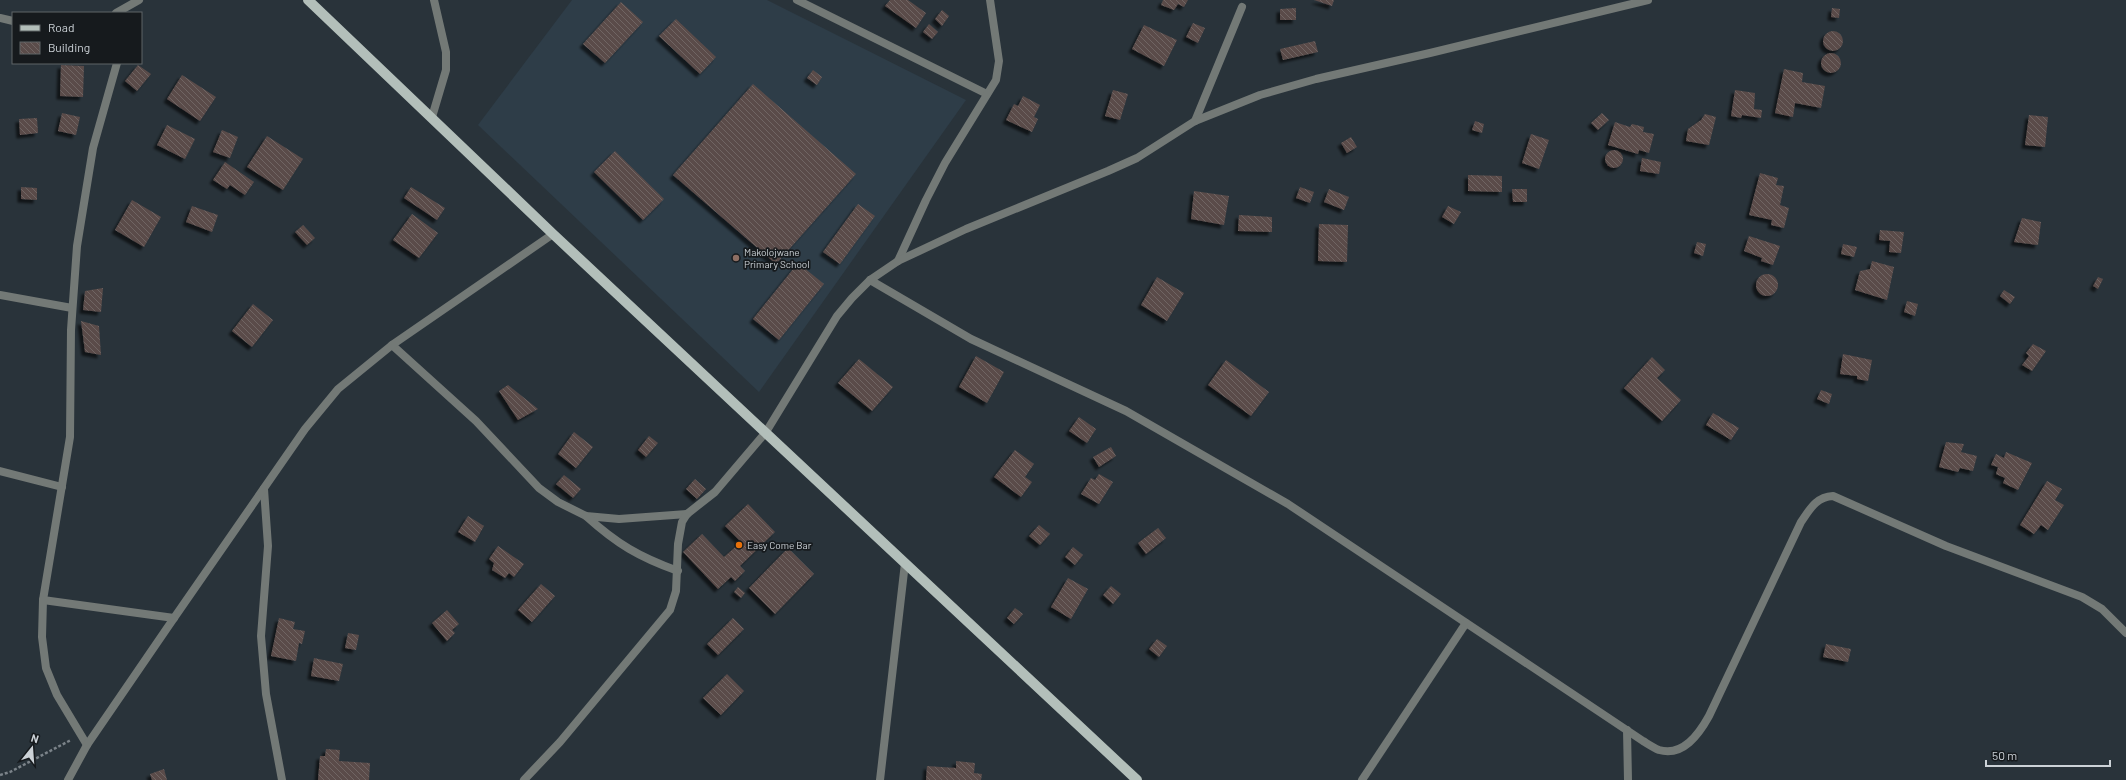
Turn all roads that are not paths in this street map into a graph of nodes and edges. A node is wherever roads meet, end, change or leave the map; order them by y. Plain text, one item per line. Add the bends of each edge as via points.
1 (139, 0) edge
2 (308, 0) edge
3 (434, 0) edge
4 (797, 0) edge
5 (990, 0) edge
6 (1648, 0) edge
7 (131, 4) junction
8 (1242, 7) dead end
9 (118, 12) edge
10 (129, 12) edge
11 (0, 18) edge
12 (12, 21) edge
13 (118, 64) edge
14 (987, 94) junction
15 (432, 118) junction
16 (1195, 121) junction
17 (554, 234) junction
18 (898, 261) junction
19 (870, 280) junction
20 (0, 295) edge
21 (72, 308) junction
22 (392, 345) junction
23 (766, 432) junction
24 (0, 472) edge
25 (62, 487) junction
26 (264, 489) junction
27 (687, 514) junction
28 (586, 516) junction
29 (906, 563) junction
30 (678, 571) junction
31 (43, 600) junction
32 (174, 618) junction
33 (1466, 623) junction
34 (2126, 634) edge
35 (1627, 730) junction
36 (87, 745) junction
37 (68, 780) edge
38 (282, 780) edge
39 (524, 780) edge
40 (880, 780) edge
41 (1137, 780) edge
42 (1362, 780) edge
43 (1628, 780) edge

1 - 7 street
2 - 15 main road
3 - 15 street via 446,52 446,70
4 - 14 street
5 - 14 street via 999,61 996,80
6 - 16 street via 1430,54 1316,79 1260,95
7 - 9 street
7 - 10 street
8 - 16 street
11 - 12 street
13 - 21 street via 93,148 76,246
14 - 18 street via 942,170
15 - 17 main road
16 - 18 street via 1137,158 966,229
17 - 22 street
17 - 23 main road
18 - 19 street
19 - 23 street via 837,316
19 - 33 street via 971,339 1126,411 1288,504
20 - 21 street
21 - 25 street via 70,437
22 - 26 street via 338,389 305,430
22 - 28 street via 476,421 539,488 558,502
23 - 27 street via 715,492
23 - 29 main road
24 - 25 street
25 - 31 street
26 - 32 street
26 - 38 street via 268,546 261,636 266,694
27 - 28 street via 619,519
27 - 30 street via 682,522 678,544
28 - 30 street via 624,547 644,559
29 - 40 street
29 - 41 main road
30 - 39 street via 676,591 670,610 560,742
31 - 32 street
31 - 36 street via 42,637 46,668 57,695
32 - 36 street
33 - 35 street
33 - 42 street
34 - 35 street via 2102,609 2066,589 1946,546 1833,496 1823,496 1812,505 1801,522 1709,716 1698,734 1686,745 1673,751 1659,750
35 - 43 street
36 - 37 street

